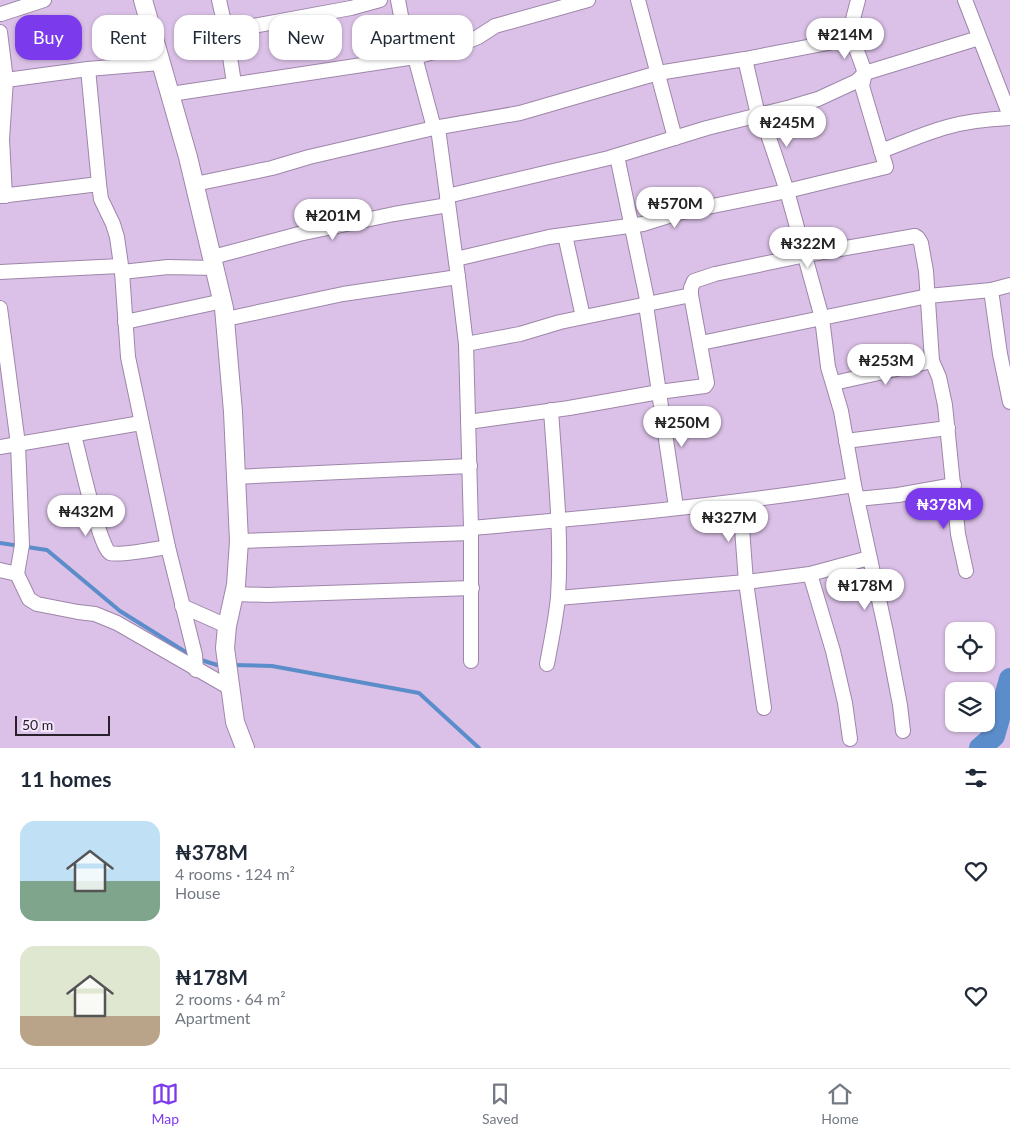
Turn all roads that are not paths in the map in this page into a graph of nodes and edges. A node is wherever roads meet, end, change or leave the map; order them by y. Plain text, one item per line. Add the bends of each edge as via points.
1 (44, 0) edge
2 (143, 0) edge
3 (219, 0) edge
4 (380, 0) edge
5 (398, 0) edge
6 (588, 0) edge
7 (638, 0) edge
8 (858, 0) edge
9 (965, 0) edge
10 (549, 5) edge
11 (222, 15) edge
12 (402, 15) edge
13 (0, 16) edge
14 (259, 25) edge
15 (0, 32) edge
16 (852, 37) junction
17 (979, 38) junction
18 (473, 39) edge
19 (745, 59) junction
20 (230, 60) edge
21 (393, 60) edge
22 (413, 60) edge
23 (160, 63) junction
24 (88, 69) junction
25 (658, 73) junction
26 (864, 74) junction
27 (6, 80) junction
28 (234, 83) junction
29 (171, 94) junction
30 (2, 111) edge
31 (760, 115) junction
32 (1010, 117) edge
33 (436, 128) junction
34 (675, 138) junction
35 (881, 151) junction
36 (617, 156) junction
37 (99, 184) junction
38 (195, 184) junction
39 (787, 191) junction
40 (3, 196) edge
41 (448, 201) junction
42 (632, 226) junction
43 (565, 235) junction
44 (806, 255) junction
45 (456, 259) junction
46 (214, 263) junction
47 (121, 269) junction
48 (0, 272) edge
49 (458, 276) junction
50 (1010, 285) edge
51 (991, 290) junction
52 (691, 294) junction
53 (928, 296) junction
54 (223, 301) junction
55 (647, 304) junction
56 (0, 308) edge
57 (583, 317) junction
58 (822, 318) junction
59 (226, 319) junction
60 (125, 322) junction
61 (700, 343) junction
62 (466, 344) junction
63 (932, 361) junction
64 (834, 383) junction
65 (659, 392) junction
66 (1010, 402) edge
67 (551, 410) junction
68 (468, 422) junction
69 (141, 424) junction
70 (948, 428) junction
71 (74, 435) junction
72 (846, 441) junction
73 (18, 444) junction
74 (0, 447) edge
75 (470, 466) junction
76 (235, 477) junction
77 (854, 485) junction
78 (954, 485) junction
79 (857, 500) junction
80 (740, 501) junction
81 (676, 507) junction
82 (559, 520) junction
83 (471, 530) junction
84 (239, 541) junction
85 (168, 547) junction
86 (869, 558) junction
87 (0, 570) edge
88 (966, 571) dead end
89 (17, 574) junction
90 (810, 574) junction
91 (746, 582) junction
92 (472, 588) junction
93 (234, 594) junction
94 (558, 598) junction
95 (182, 606) junction
96 (227, 626) junction
97 (470, 661) dead end
98 (196, 663) junction
99 (547, 664) dead end
100 (228, 672) junction
101 (764, 708) dead end
102 (903, 731) dead end
103 (850, 739) dead end
104 (245, 748) edge

1 - 13 street
2 - 23 street
3 - 11 street
4 - 14 street
5 - 12 street
6 - 10 street
7 - 25 street
8 - 16 street
9 - 17 street
10 - 18 street via 495,26
15 - 27 street
16 - 19 street
16 - 26 street
17 - 26 street
17 - 32 street
19 - 25 street
19 - 31 street
20 - 28 street
21 - 28 street
22 - 33 street
23 - 24 street
23 - 29 street
24 - 27 street
24 - 37 street
25 - 33 street via 520,113
25 - 34 street
26 - 31 street via 857,81 818,99
26 - 35 street via 862,86
27 - 30 street
28 - 29 street
29 - 38 street
30 - 40 street
31 - 34 street
31 - 39 street
32 - 35 street via 949,126
33 - 38 street
33 - 41 street
34 - 36 street
35 - 39 street via 886,168
36 - 41 street
36 - 42 street
37 - 40 street
37 - 47 street via 115,231
38 - 46 street
39 - 42 street via 678,213
39 - 44 street
41 - 45 street
41 - 46 street via 299,234
42 - 43 street
42 - 55 street
43 - 45 street
43 - 57 street
44 - 52 street via 699,279 692,284
44 - 53 street via 915,236 921,243
44 - 58 street
45 - 49 street
46 - 47 street
46 - 54 street
47 - 48 street
47 - 60 street
49 - 59 street via 343,294
49 - 62 street
50 - 51 street
51 - 53 street
51 - 66 street
52 - 55 street
52 - 61 street
53 - 58 street
53 - 63 street
54 - 59 street
54 - 60 street
55 - 57 street
55 - 65 street
56 - 73 street
57 - 62 street
58 - 61 street
58 - 64 street via 828,366
59 - 76 street
60 - 69 street
61 - 65 street via 705,386
62 - 68 street
63 - 64 street
63 - 70 street
64 - 72 street
65 - 67 street
65 - 81 street
67 - 68 street
67 - 82 street
68 - 75 street
69 - 71 street
69 - 85 street
70 - 72 street
70 - 78 street
71 - 73 street
71 - 85 street via 106,550 122,553
72 - 77 street
73 - 74 street
73 - 89 street via 22,549
75 - 76 street
75 - 83 street
76 - 84 street
77 - 79 street
77 - 80 street
78 - 79 street
78 - 88 street via 958,534
79 - 86 street
80 - 81 street
80 - 91 street
81 - 82 street
82 - 83 street
82 - 94 street
83 - 84 street
83 - 92 street
84 - 93 street
85 - 95 street
86 - 90 street
86 - 102 street
87 - 89 street
89 - 98 street via 28,599 37,604 95,614
90 - 91 street
90 - 103 street via 833,651
91 - 94 street
91 - 101 street
92 - 93 street
92 - 97 street
93 - 96 street
94 - 99 street
95 - 96 street
95 - 98 street
96 - 100 street
98 - 100 street
100 - 104 street via 235,722

